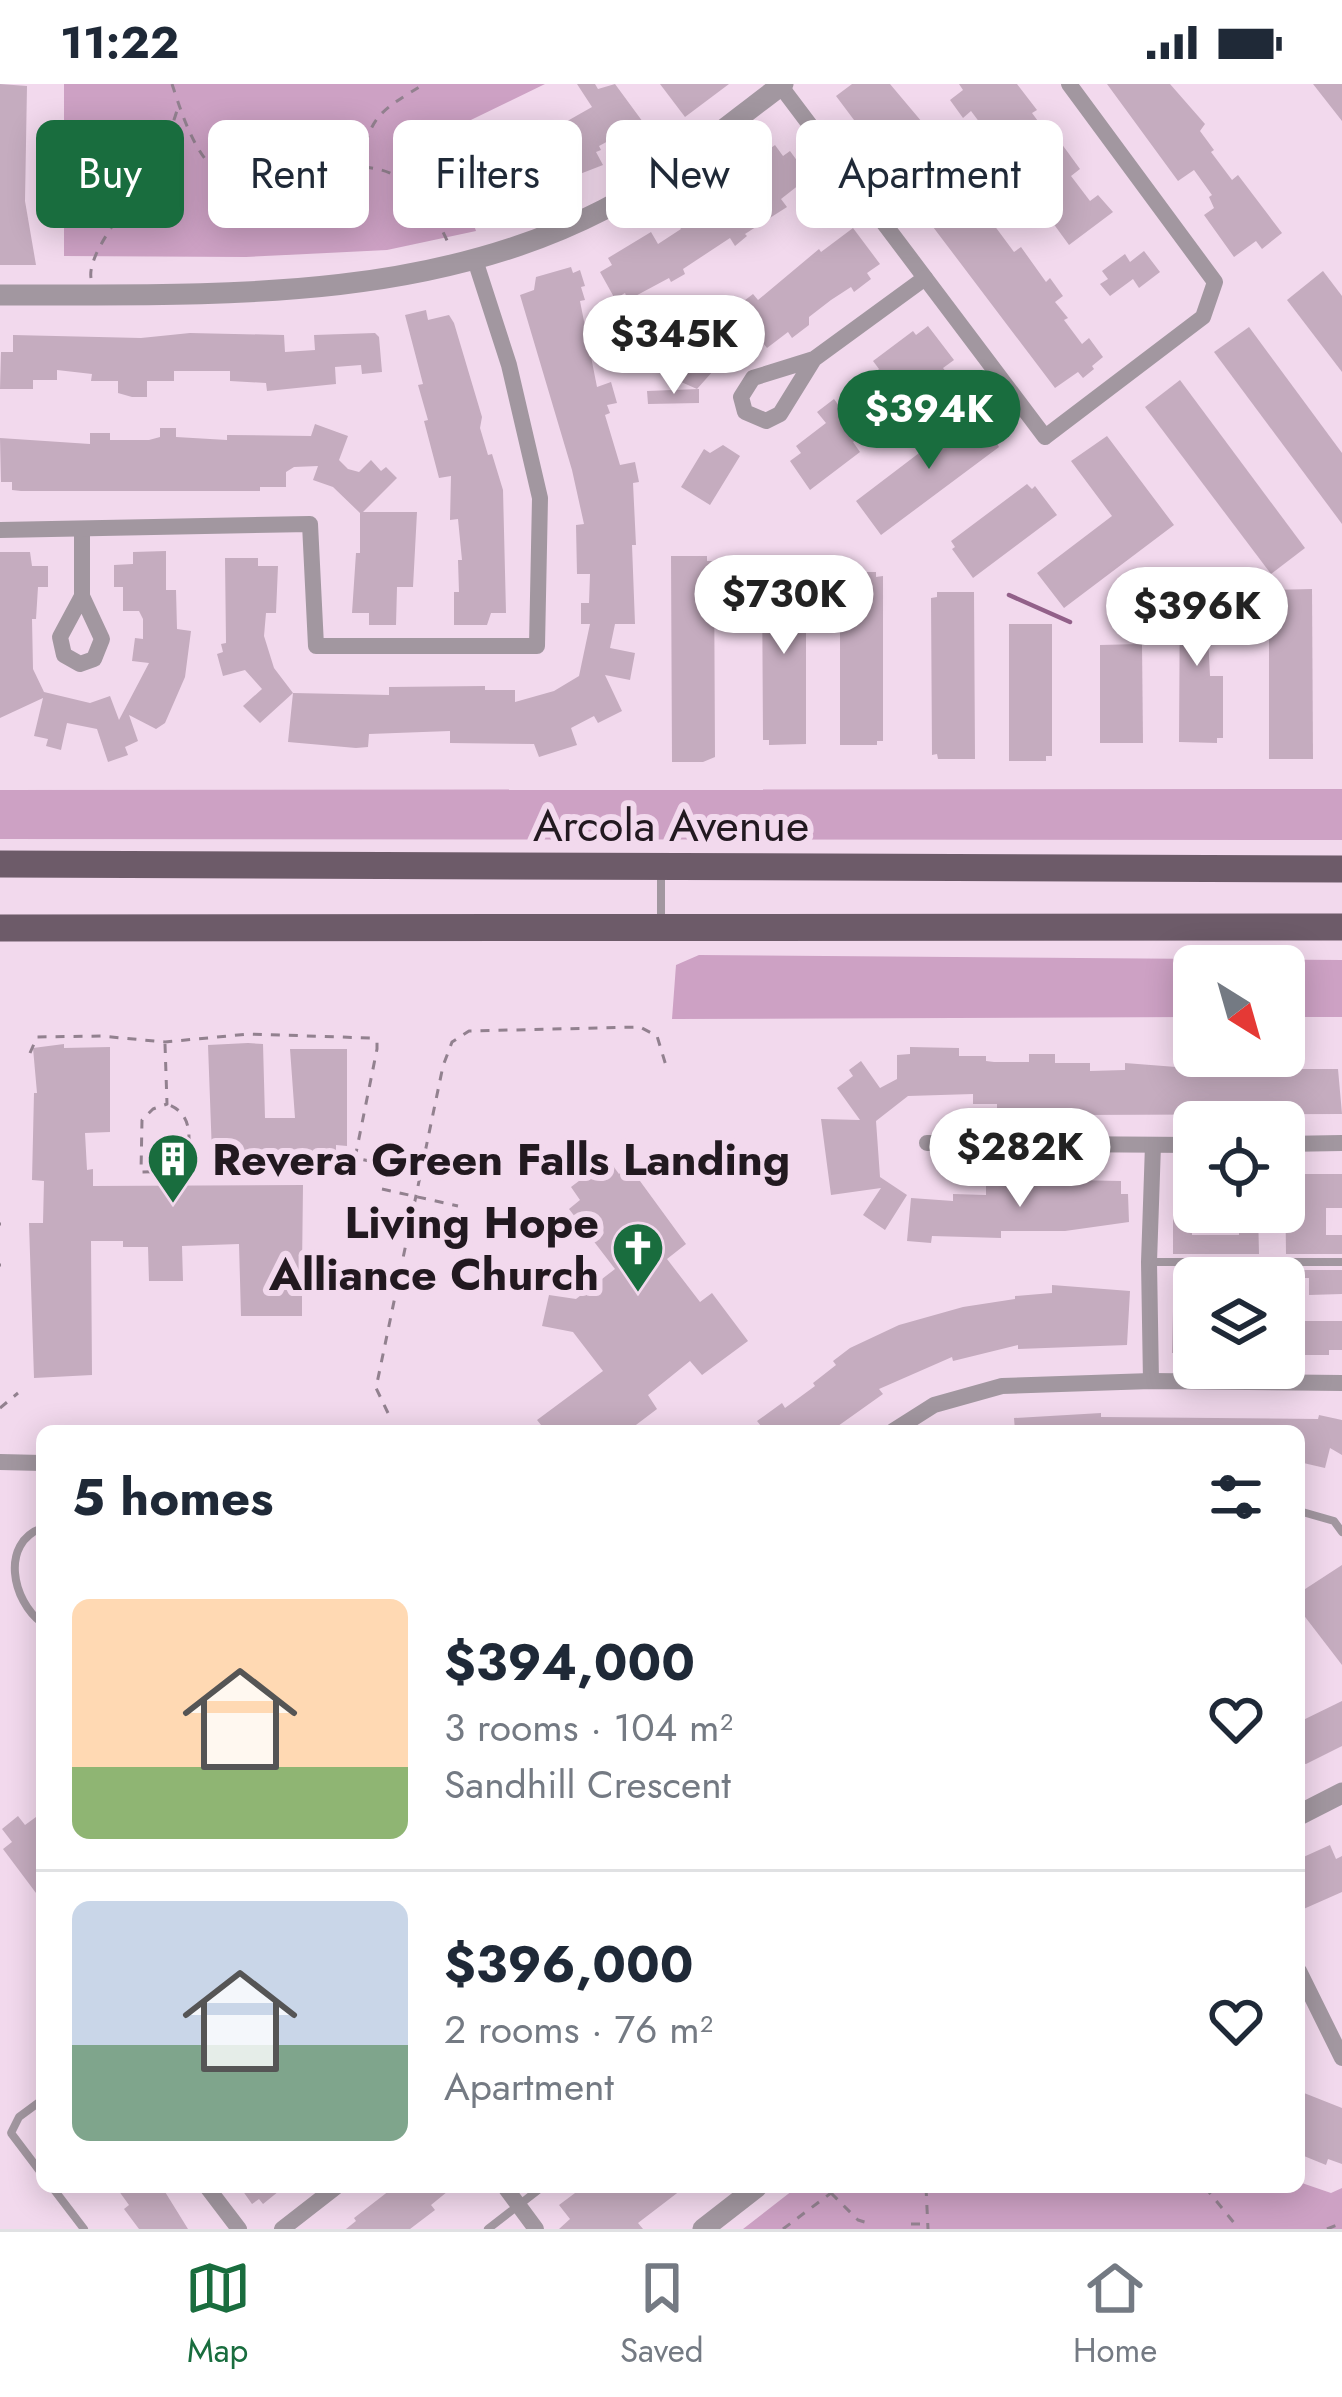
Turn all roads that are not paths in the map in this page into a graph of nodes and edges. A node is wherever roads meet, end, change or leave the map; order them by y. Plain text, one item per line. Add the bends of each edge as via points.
1 (1069, 84) edge
2 (781, 85) edge
3 (469, 261) junction
4 (925, 278) junction
5 (0, 295) edge
6 (814, 359) dead end
7 (82, 529) junction
8 (0, 530) edge
9 (82, 596) dead end
10 (0, 865) edge
11 (661, 868) junction
12 (1342, 868) edge
13 (0, 928) edge
14 (1342, 928) edge
15 (662, 930) junction
16 (927, 1143) dead end
17 (1342, 1143) edge
18 (1305, 1144) edge
19 (1153, 1145) junction
20 (1173, 1145) edge
21 (1149, 1262) junction
22 (1342, 1262) edge
23 (1151, 1381) junction
24 (1342, 1383) edge
25 (902, 1425) edge
26 (0, 1462) edge
27 (36, 1463) edge
28 (1305, 1513) edge
29 (36, 1532) edge
30 (1342, 1532) edge
31 (36, 1607) edge
32 (28, 1610) junction
33 (36, 1617) edge
34 (1342, 1793) edge
35 (1305, 1811) edge
36 (1305, 1983) edge
37 (1342, 2058) edge
38 (36, 2104) edge
39 (36, 2166) edge
40 (57, 2193) edge
41 (212, 2193) edge
42 (328, 2193) edge
43 (510, 2193) edge
44 (534, 2193) edge
45 (749, 2193) edge
46 (519, 2205) junction
47 (84, 2229) edge
48 (239, 2229) edge
49 (282, 2229) edge
50 (488, 2229) edge
51 (536, 2229) edge
52 (703, 2229) edge

1 - 4 street via 1215,282 1203,317 1046,437
2 - 3 street via 643,188
2 - 4 street
3 - 5 street via 346,286
3 - 7 street via 509,365 540,498 537,646 316,646 310,524
4 - 6 street
7 - 8 street
7 - 9 street
10 - 11 main road, Arcola Avenue
11 - 12 main road, Arcola Avenue
11 - 15 lane
13 - 15 main road
14 - 15 main road
16 - 19 street
17 - 18 street
19 - 20 street
19 - 21 street
21 - 22 lane
21 - 23 street
23 - 24 street
23 - 25 street via 1002,1386 934,1405
26 - 27 street
28 - 30 lane via 1334,1521
29 - 32 lane via 14,1569
31 - 32 lane
32 - 33 lane
34 - 35 street
36 - 37 street
38 - 39 lane via 11,2133
40 - 47 lane
41 - 48 street
42 - 49 street
43 - 46 street
44 - 46 lane
45 - 52 street
46 - 50 lane
46 - 51 street

